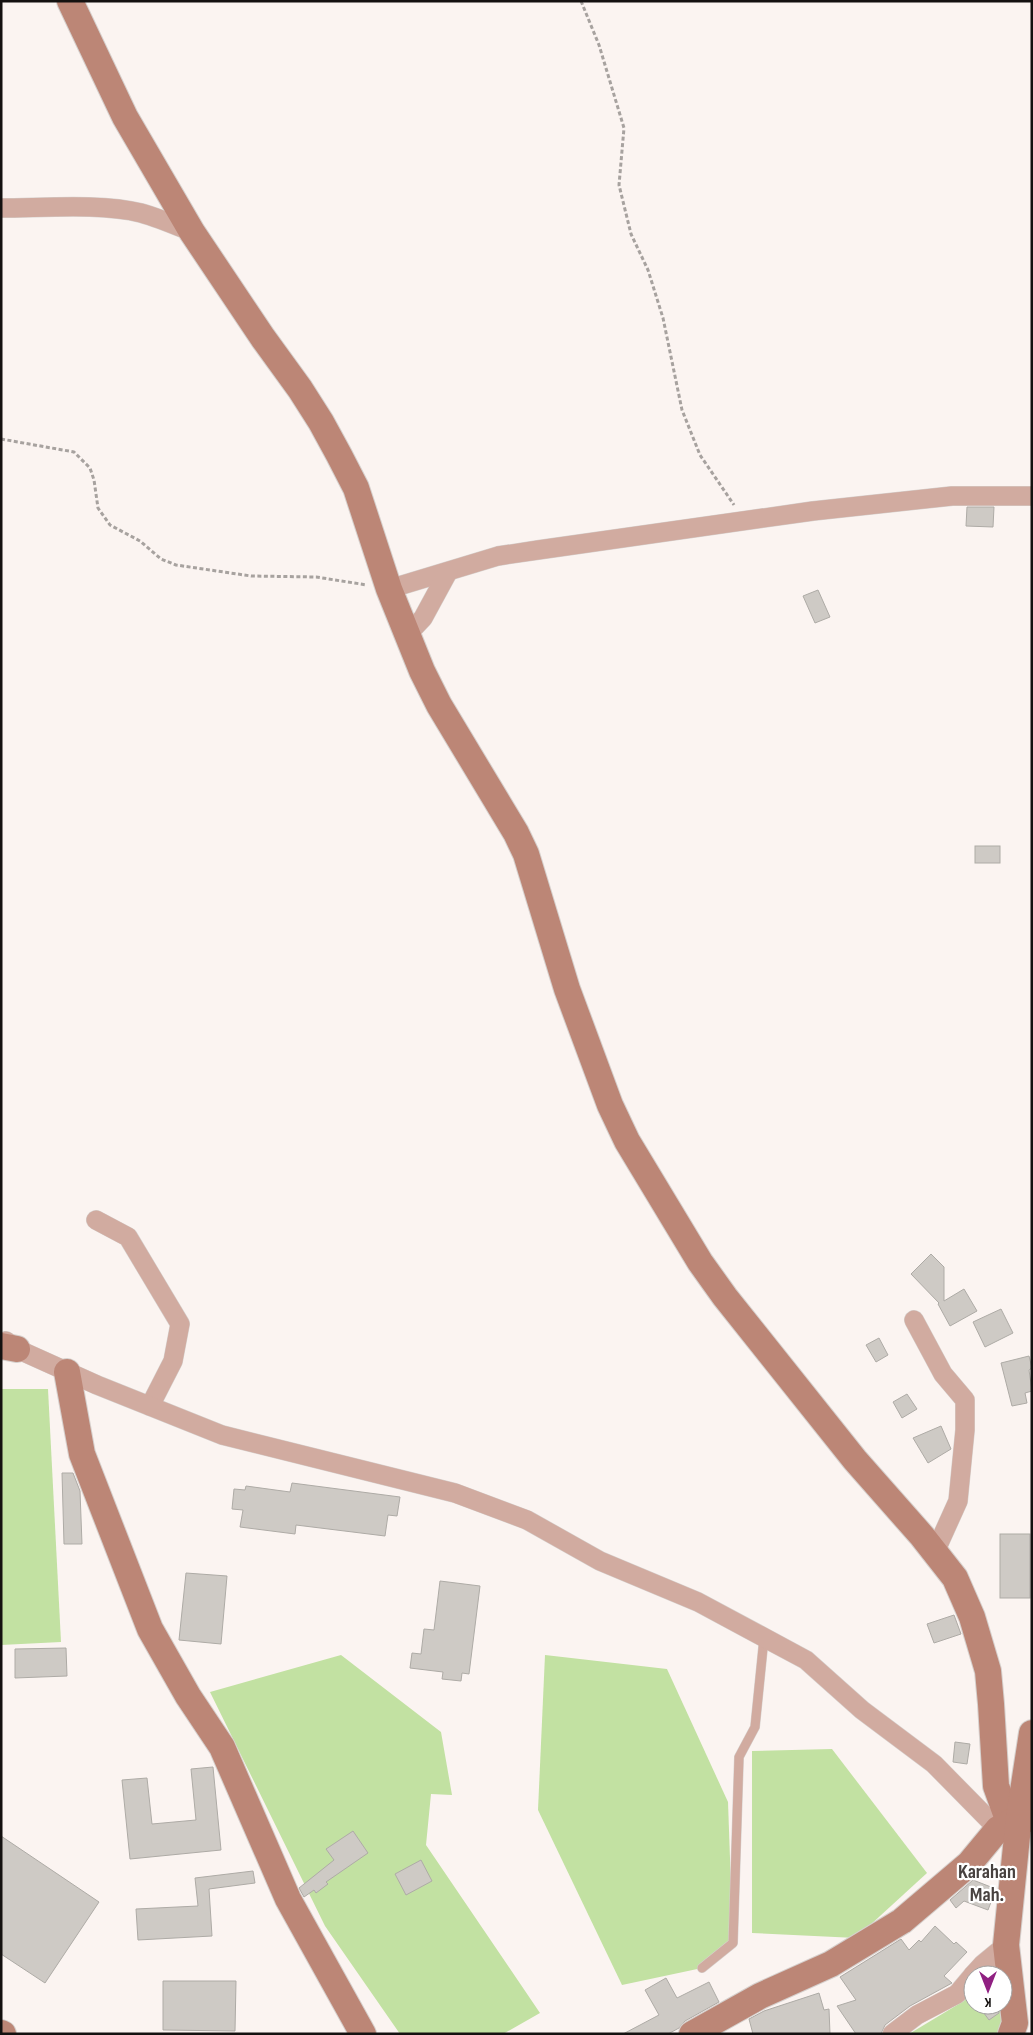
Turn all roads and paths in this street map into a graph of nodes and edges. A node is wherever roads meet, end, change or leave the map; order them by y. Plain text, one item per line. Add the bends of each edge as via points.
1 (70, 1) edge
2 (581, 1) edge
3 (1, 208) edge
4 (192, 232) junction
5 (1, 439) edge
6 (1032, 496) edge
7 (744, 520) junction
8 (448, 572) junction
9 (389, 589) junction
10 (408, 634) junction
11 (96, 1220) dead end
12 (914, 1320) dead end
13 (6, 1344) edge
14 (67, 1372) junction
15 (150, 1406) junction
16 (935, 1552) junction
17 (764, 1638) junction
18 (1032, 1733) edge
19 (1014, 1822) edge
20 (1006, 1945) junction
21 (982, 1965) edge
22 (702, 1968) dead end
23 (963, 1987) edge
24 (1016, 2030) edge
25 (363, 2034) edge
26 (692, 2034) edge
27 (892, 2034) edge

1 - 4 street via 125,117
2 - 7 path via 599,45 624,128 619,185 631,234 648,270 663,318 682,410 700,455
3 - 4 street via 88,208 139,212
4 - 9 street via 326,430 356,488
5 - 9 path via 74,452 90,468 98,508 110,525 140,541 161,559 176,565 251,576 316,576
6 - 7 street via 952,496
7 - 8 street via 498,556
8 - 9 street
8 - 10 street via 423,618
9 - 10 street
10 - 16 street via 439,705 526,854 567,989 610,1105 627,1141 700,1262 725,1297 855,1460
11 - 15 street via 128,1237 180,1324 174,1361
12 - 16 street via 943,1374 965,1400 958,1501
13 - 14 street
14 - 15 street
14 - 25 street via 82,1454 150,1629 222,1747 288,1899
15 - 17 street via 222,1435 455,1493 527,1520 600,1561 698,1602
16 - 19 street via 955,1578 981,1644 988,1671 996,1786
17 - 19 street via 806,1660 862,1710
17 - 22 lane via 755,1727 739,1757 733,1943
18 - 19 street
19 - 20 street
19 - 26 street via 902,1920 831,1964 760,1996
20 - 21 street
20 - 24 street
23 - 27 street via 957,1994 916,2014

